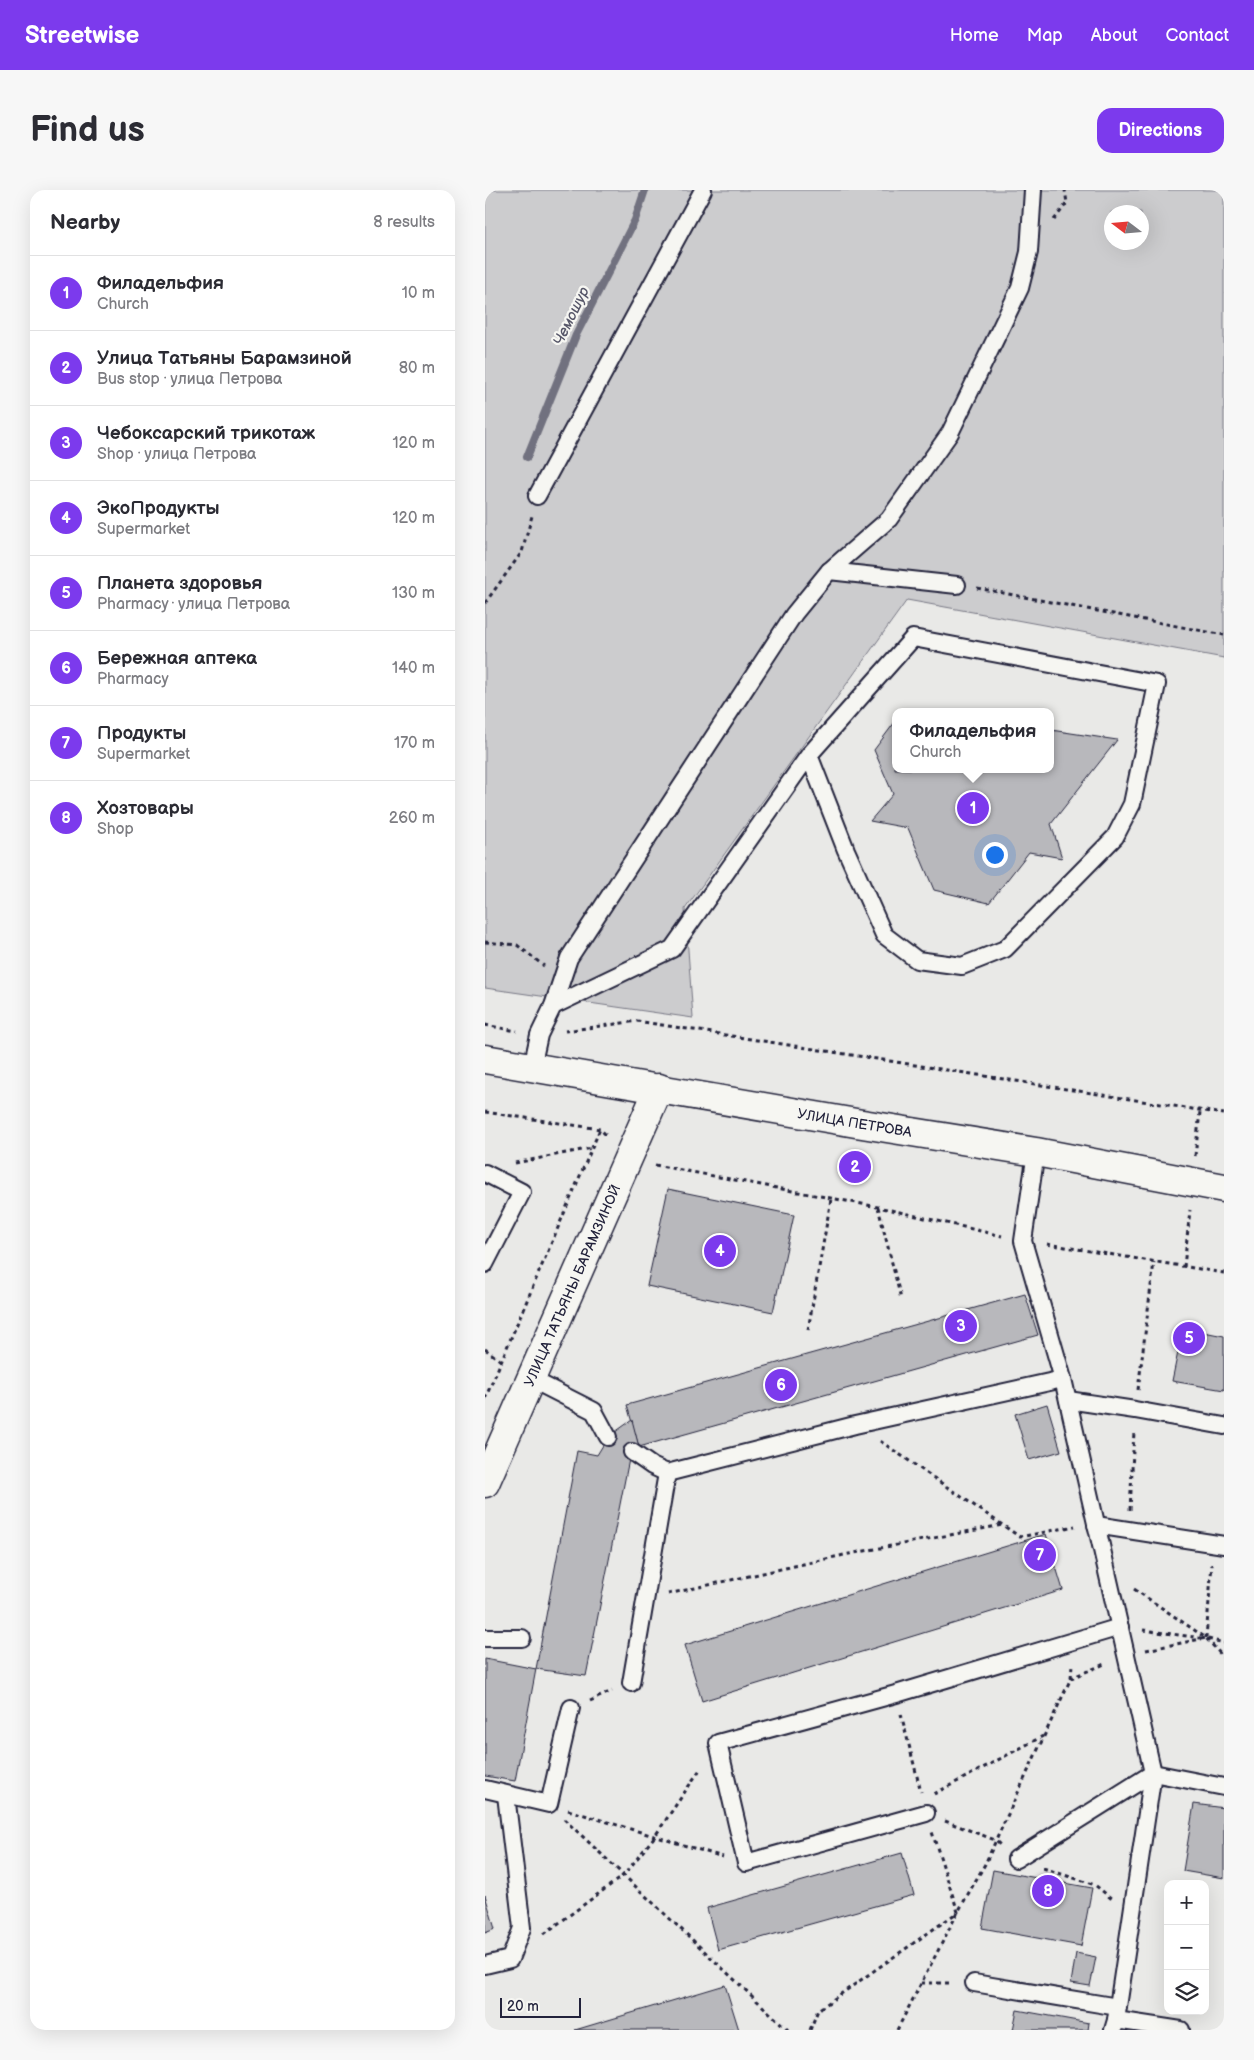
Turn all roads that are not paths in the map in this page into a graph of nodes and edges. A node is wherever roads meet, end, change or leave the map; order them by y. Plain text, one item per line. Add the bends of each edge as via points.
1 (703, 190) edge
2 (1033, 190) edge
3 (537, 496) road end
4 (829, 571) junction
5 (957, 585) road end
6 (809, 755) junction
7 (553, 1006) junction
8 (485, 1059) edge
9 (532, 1067) junction
10 (659, 1088) junction
11 (1036, 1152) junction
12 (485, 1173) edge
13 (1224, 1188) edge
14 (485, 1264) edge
15 (1063, 1378) junction
16 (531, 1379) junction
17 (1068, 1400) junction
18 (1224, 1426) edge
19 (608, 1437) dead end
20 (632, 1452) dead end
21 (667, 1473) junction
22 (485, 1483) edge
23 (1096, 1525) junction
24 (1219, 1545) edge
25 (1120, 1627) junction
26 (485, 1638) edge
27 (522, 1638) dead end
28 (631, 1684) road end
29 (571, 1708) road end
30 (1153, 1773) junction
31 (1224, 1786) edge
32 (485, 1789) edge
33 (506, 1795) junction
34 (926, 1813) dead end
35 (1016, 1859) dead end
36 (485, 1966) edge
37 (974, 1983) road end
38 (1116, 2019) edge
39 (1181, 2030) edge

1 - 3 lane
2 - 4 lane via 1029,252 1020,288 950,433 889,519
4 - 5 lane
4 - 7 lane via 794,614 569,958
6 - 6 lane via 913,638 1157,684 1132,804 1115,837 1005,949 962,966 917,960 884,935
6 - 7 lane via 672,950
7 - 9 lane via 539,1035
8 - 9 main road, УЛИЦА ПЕТРОВА
9 - 10 main road, УЛИЦА ПЕТРОВА
10 - 11 main road, УЛИЦА ПЕТРОВА
10 - 16 main road, УЛИЦА ТАТЬЯНЫ БАРАМЗИНОЙ
11 - 13 main road, УЛИЦА ПЕТРОВА
11 - 15 lane via 1023,1241
12 - 14 lane via 522,1192
15 - 17 lane
15 - 21 lane via 855,1425
16 - 19 lane via 594,1411
16 - 22 main road, УЛИЦА ТАТЬЯНЫ БАРАМЗИНОЙ
17 - 18 lane
17 - 23 lane
20 - 21 lane
21 - 28 lane
23 - 24 lane
23 - 25 lane
25 - 30 lane
25 - 34 lane via 718,1743 746,1864
26 - 27 lane
29 - 33 lane via 549,1804
30 - 31 lane
30 - 35 lane
30 - 38 lane
32 - 33 lane
33 - 36 lane via 522,1928 510,1959
37 - 38 lane
38 - 39 lane

